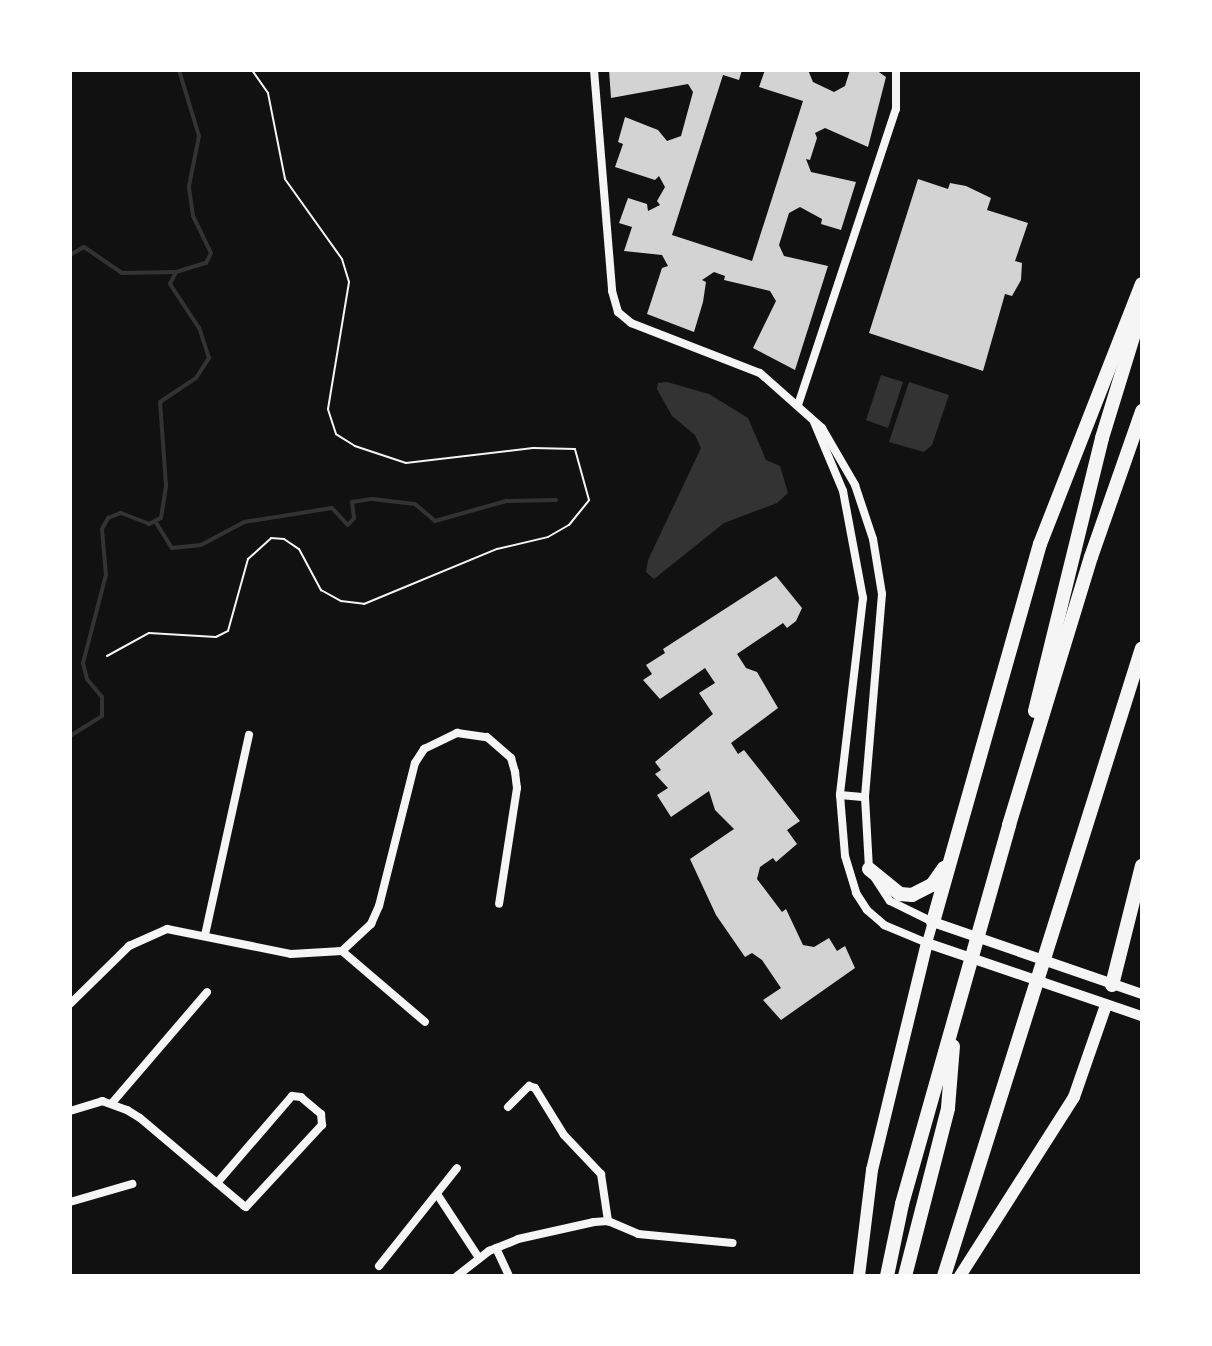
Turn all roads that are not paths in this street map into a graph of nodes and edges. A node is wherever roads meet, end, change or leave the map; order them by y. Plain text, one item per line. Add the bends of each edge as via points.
1 (594, 70) edge
2 (896, 70) edge
3 (1142, 284) edge
4 (1142, 308) edge
5 (798, 405) junction
6 (1142, 411) edge
7 (814, 422) junction
8 (1142, 648) edge
9 (249, 735) dead end
10 (840, 795) junction
11 (865, 797) junction
12 (1009, 825) junction
13 (949, 861) junction
14 (1142, 866) edge
15 (869, 869) junction
16 (499, 904) dead end
17 (933, 922) junction
18 (205, 935) junction
19 (927, 943) junction
20 (342, 951) junction
21 (1112, 985) junction
22 (207, 992) dead end
23 (1142, 994) edge
24 (70, 1004) edge
25 (1106, 1005) junction
26 (1142, 1016) edge
27 (425, 1022) dead end
28 (954, 1022) junction
29 (112, 1103) junction
30 (508, 1107) dead end
31 (70, 1111) edge
32 (457, 1168) dead end
33 (217, 1183) junction
34 (132, 1184) dead end
35 (437, 1194) junction
36 (70, 1202) edge
37 (608, 1221) junction
38 (733, 1243) dead end
39 (496, 1248) junction
40 (479, 1258) junction
41 (379, 1266) dead end
42 (457, 1276) edge
43 (509, 1276) edge
44 (859, 1276) edge
45 (887, 1276) edge
46 (905, 1276) edge
47 (944, 1276) edge
48 (960, 1276) edge

1 - 5 street via 618,312 631,323 739,362
2 - 5 street via 896,109
3 - 13 highway via 1043,532
4 - 12 highway via 1098,453
5 - 7 street
6 - 12 highway
7 - 10 street via 843,491 863,598
7 - 11 street via 855,485 877,560 882,630
8 - 47 highway
9 - 18 street
10 - 11 street
10 - 19 street via 845,856 861,902 884,925
11 - 15 street
12 - 28 highway
13 - 15 highway via 932,885 912,895 900,894
13 - 17 highway
14 - 21 highway
15 - 17 street via 890,901
16 - 20 street via 515,772 511,758 494,741 472,732 457,733 424,749 415,763 379,906 365,931
17 - 19 street
17 - 21 street
18 - 20 street via 300,955
18 - 24 street via 167,929 150,933 129,946
19 - 25 street
19 - 44 main road via 872,1170
20 - 27 street
21 - 23 street
21 - 25 street
22 - 29 street
25 - 26 street
25 - 48 main road via 1074,1097
28 - 45 highway
28 - 46 highway via 952,1091
29 - 31 street via 88,1103
29 - 33 street via 140,1118
30 - 37 street via 529,1086 535,1088 564,1135 601,1174
32 - 35 street
33 - 33 street via 244,1206 252,1205 322,1125 321,1114 298,1095 292,1096
34 - 36 street
35 - 40 street
35 - 41 street
37 - 38 street via 638,1234
37 - 39 street via 540,1232
39 - 40 street
39 - 43 street
40 - 42 street

